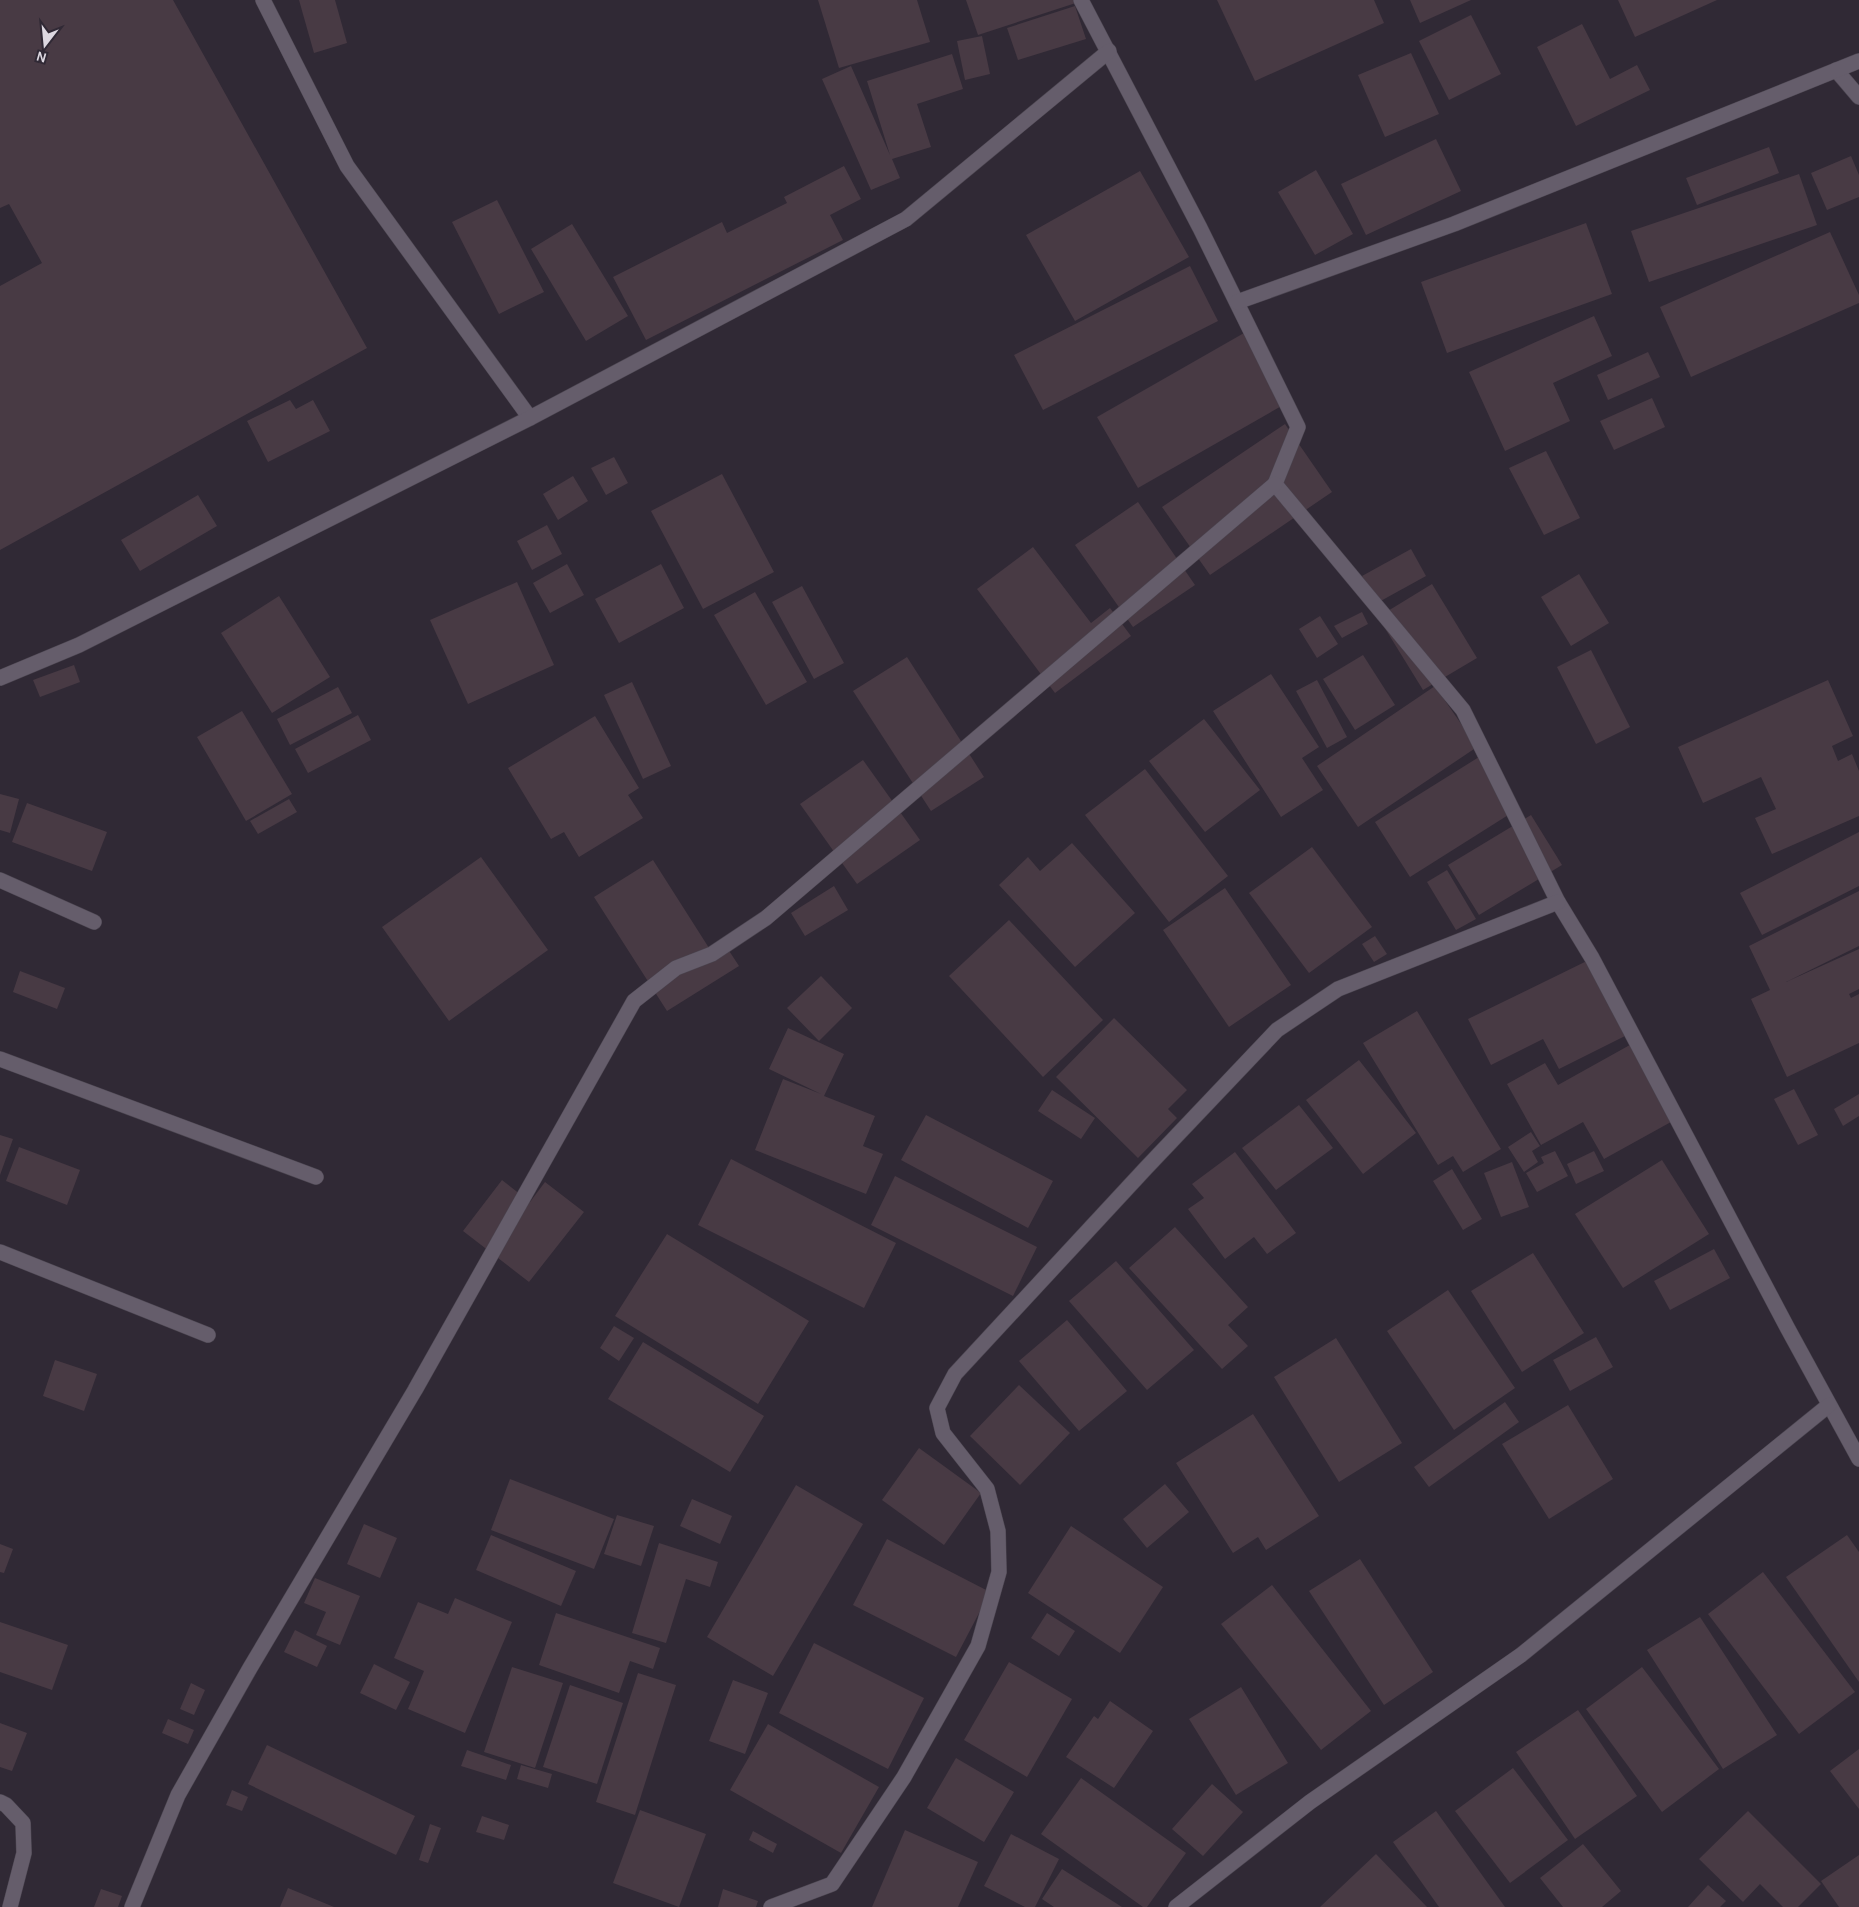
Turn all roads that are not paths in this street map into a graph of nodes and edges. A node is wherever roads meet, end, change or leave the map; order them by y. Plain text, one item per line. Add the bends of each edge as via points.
1 (263, 0) edge
2 (1081, 0) edge
3 (1109, 51) junction
4 (1859, 61) edge
5 (1836, 70) junction
6 (1859, 97) edge
7 (1237, 302) junction
8 (530, 418) junction
9 (1275, 484) junction
10 (0, 678) edge
11 (0, 880) edge
12 (1558, 902) junction
13 (94, 922) dead end
14 (0, 1059) edge
15 (316, 1177) dead end
16 (0, 1252) edge
17 (208, 1335) dead end
18 (1829, 1405) junction
19 (1859, 1459) edge
20 (0, 1802) edge
21 (10, 1907) edge
22 (132, 1907) edge
23 (771, 1907) edge
24 (1176, 1907) edge

1 - 8 street via 347,166
2 - 3 street
3 - 7 street
3 - 8 street via 906,219
4 - 5 street
5 - 6 street
5 - 7 street via 1454,224
7 - 9 street via 1298,427
8 - 10 street via 79,645
9 - 12 street via 1463,710
9 - 22 street via 766,918 712,954 676,968 634,1000 415,1390 178,1795
11 - 13 street
12 - 18 street via 1592,958
12 - 23 street via 1338,989 1277,1030 955,1374 937,1408 943,1433 987,1489 998,1531 999,1572 978,1646 904,1777 832,1884
14 - 15 street
16 - 17 street
18 - 19 street
18 - 24 street via 1521,1655 1310,1802
20 - 21 street via 23,1823 24,1853

